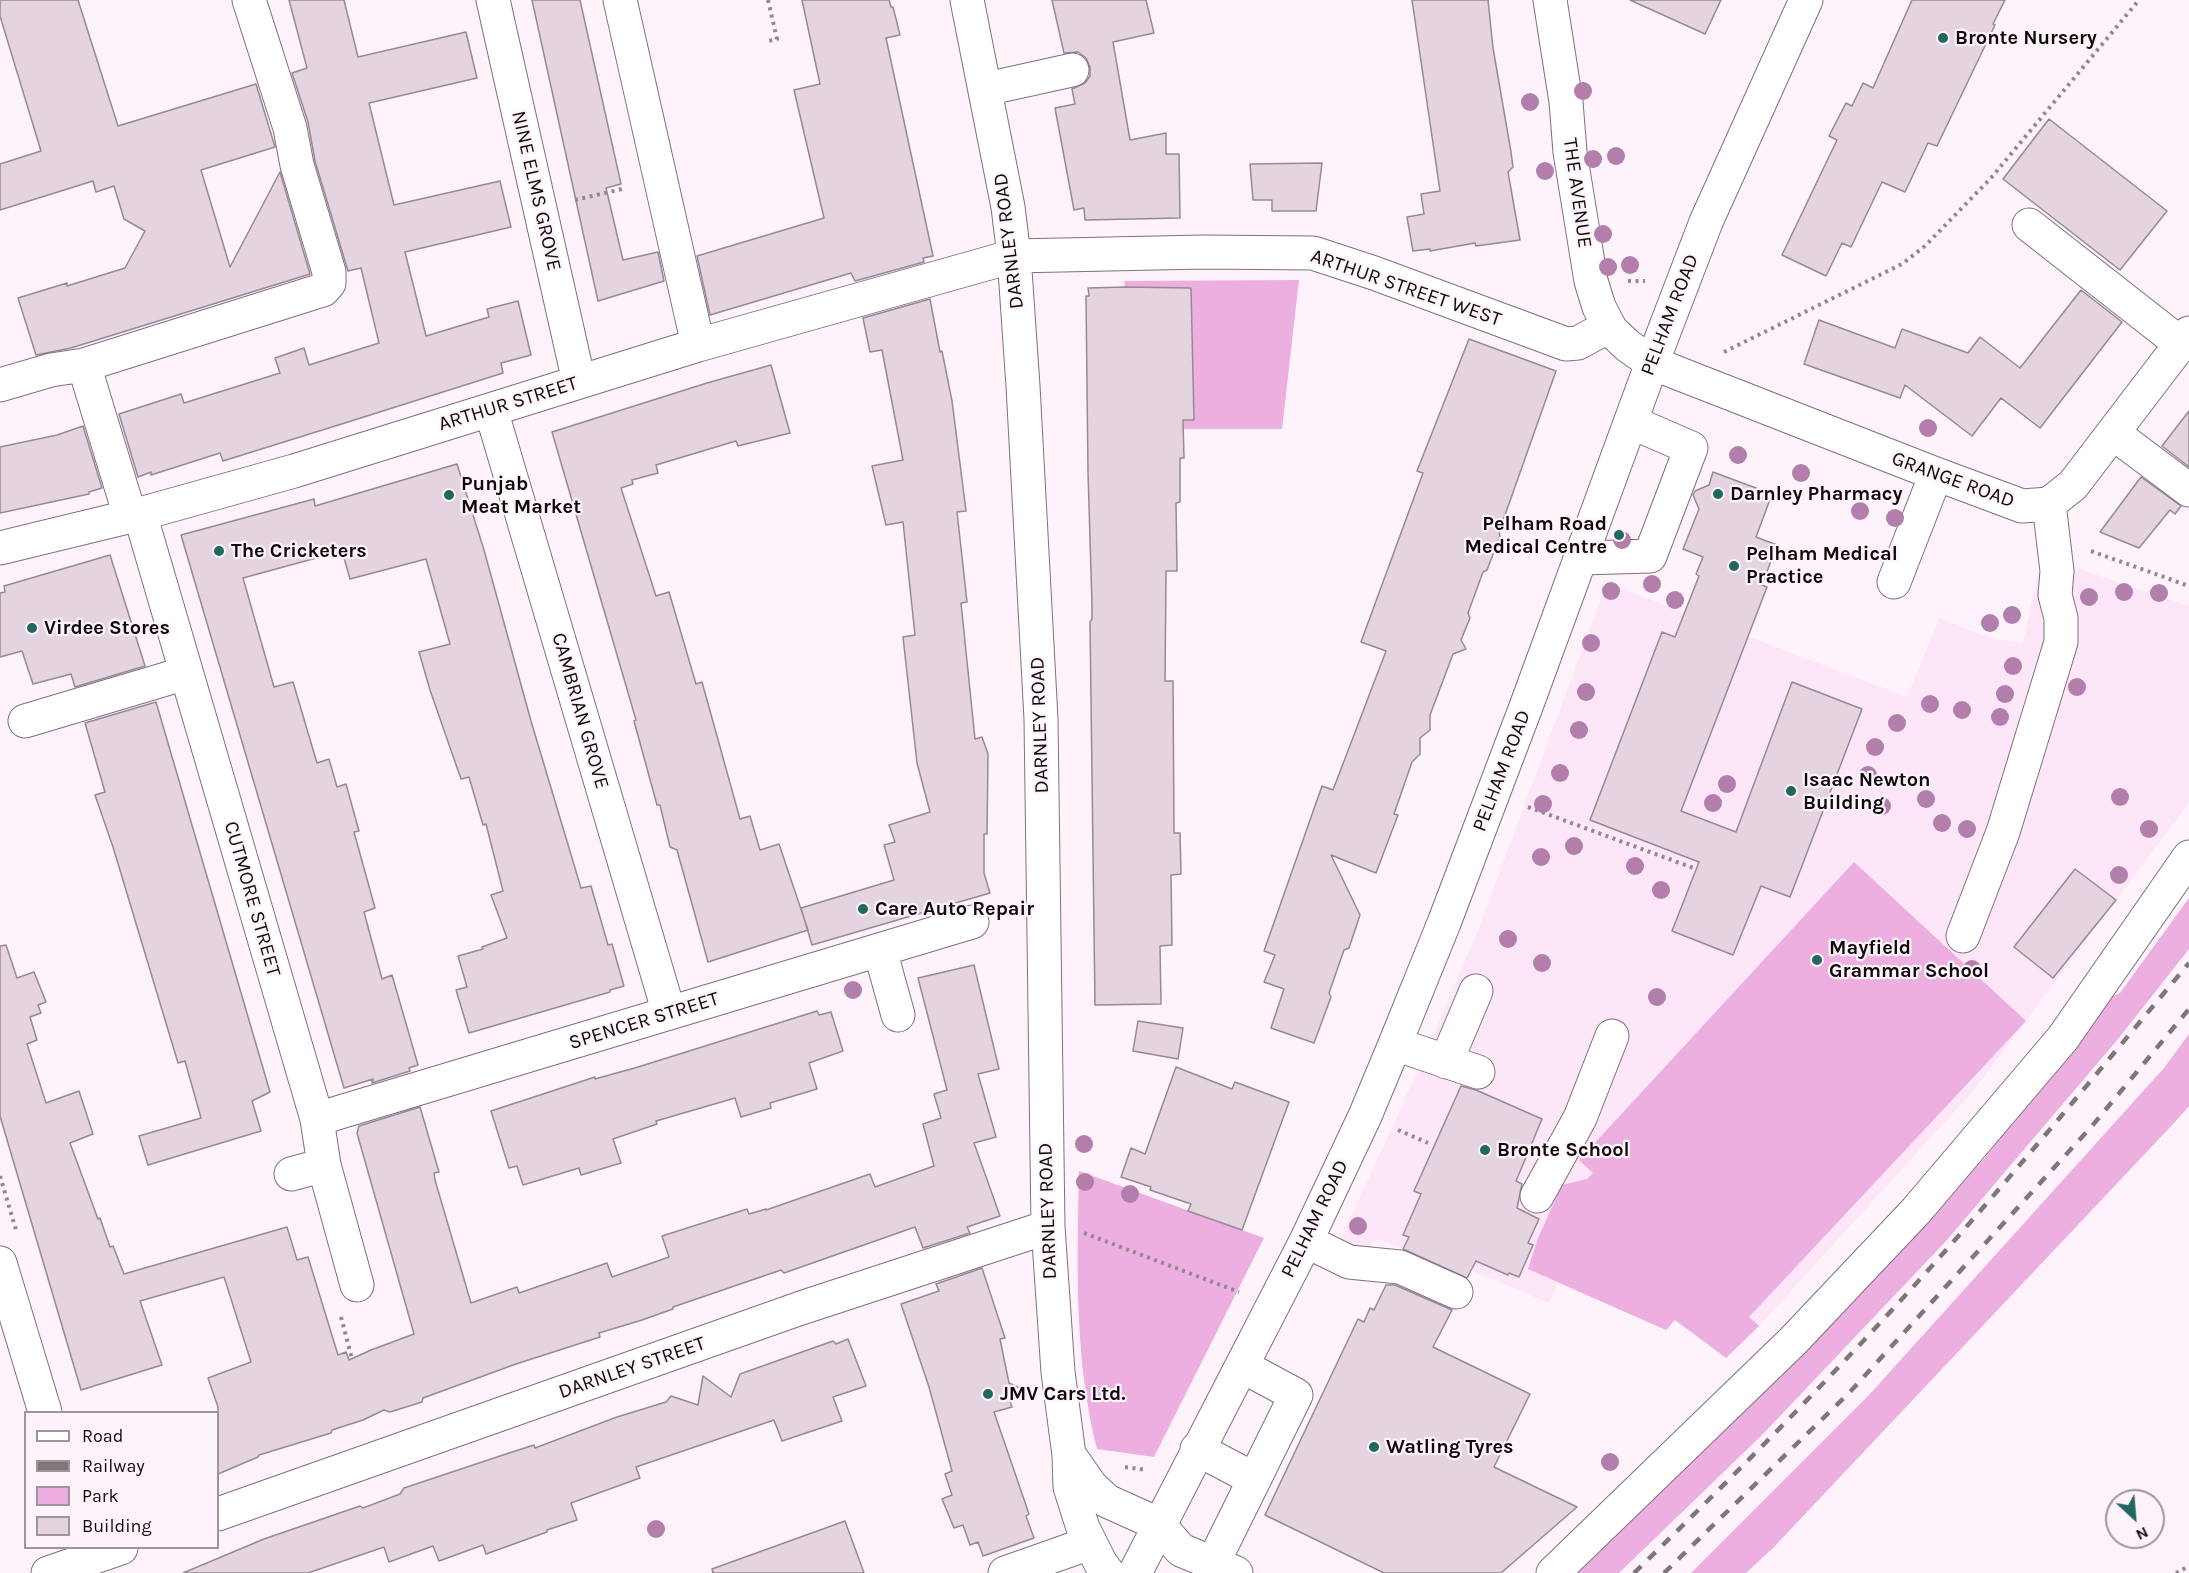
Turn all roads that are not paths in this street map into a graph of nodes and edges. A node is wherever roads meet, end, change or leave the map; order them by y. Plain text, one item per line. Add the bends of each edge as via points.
1 (249, 0) edge
2 (493, 0) edge
3 (621, 0) edge
4 (967, 0) edge
5 (1550, 0) edge
6 (1806, 0) edge
7 (1072, 70) dead end
8 (986, 89) junction
9 (2029, 225) dead end
10 (1014, 256) junction
11 (1609, 326) junction
12 (2185, 338) edge
13 (698, 345) junction
14 (1652, 363) junction
15 (84, 365) junction
16 (579, 382) junction
17 (0, 385) edge
18 (491, 410) junction
19 (1631, 422) junction
20 (2113, 433) junction
21 (1936, 474) junction
22 (2189, 490) edge
23 (2049, 504) junction
24 (135, 515) junction
25 (0, 548) edge
26 (1582, 558) junction
27 (1894, 582) dead end
28 (186, 673) junction
29 (25, 721) dead end
30 (2189, 857) edge
31 (972, 922) dead end
32 (1963, 936) dead end
33 (880, 950) junction
34 (1476, 991) dead end
35 (669, 1013) junction
36 (898, 1015) dead end
37 (1612, 1036) dead end
38 (1395, 1044) junction
39 (1446, 1062) junction
40 (1478, 1072) dead end
41 (317, 1119) junction
42 (324, 1165) junction
43 (291, 1174) dead end
44 (1537, 1196) dead end
45 (1048, 1227) junction
46 (1306, 1241) junction
47 (0, 1263) edge
48 (357, 1286) dead end
49 (1456, 1292) dead end
50 (1242, 1366) junction
51 (44, 1411) edge
52 (1197, 1449) junction
53 (1068, 1455) junction
54 (1254, 1479) junction
55 (219, 1514) edge
56 (1158, 1524) junction
57 (1090, 1543) junction
58 (114, 1549) edge
59 (87, 1553) edge
60 (1224, 1568) edge
61 (48, 1573) edge
62 (1005, 1573) edge
63 (1108, 1573) edge
64 (1135, 1573) edge
65 (1553, 1573) edge

1 - 15 street via 291,128 329,283 322,290
2 - 16 street, NINE ELMS GROVE
3 - 13 street
4 - 8 street, DARNLEY ROAD
5 - 11 street, THE AVENUE via 1587,262 1597,302
6 - 14 street, PELHAM ROAD via 1706,222
7 - 8 street
8 - 10 street, DARNLEY ROAD
9 - 12 street
10 - 11 street, ARTHUR STREET WEST via 1204,242 1313,253 1566,344 1578,343
10 - 13 street, ARTHUR STREET
10 - 45 street, DARNLEY ROAD via 1041,719
11 - 14 street, THE AVENUE
12 - 20 street
13 - 16 street, ARTHUR STREET
14 - 19 street, PELHAM ROAD
14 - 21 street, GRANGE ROAD
15 - 17 street
15 - 24 street, CUTMORE STREET
16 - 18 street, ARTHUR STREET
18 - 24 street, ARTHUR STREET
18 - 35 street, CAMBRIAN GROVE
19 - 26 street, PELHAM ROAD
19 - 26 street via 1691,448 1650,556
20 - 22 street
20 - 23 street via 2073,485
21 - 23 street, GRANGE ROAD via 2022,506
21 - 27 street
23 - 32 street via 2058,571 2055,595 2061,618 2061,642 2003,832
24 - 25 street, ARTHUR STREET
24 - 28 street, CUTMORE STREET
26 - 38 street, PELHAM ROAD
28 - 29 street
28 - 41 street, CUTMORE STREET
30 - 65 street via 2062,1038 1916,1211 1793,1341
31 - 33 street, SPENCER STREET
33 - 35 street, SPENCER STREET
33 - 36 street
34 - 39 street
35 - 41 street, SPENCER STREET
37 - 44 street via 1580,1118
38 - 39 street
38 - 46 street, PELHAM ROAD
39 - 40 street
41 - 42 street, CUTMORE STREET
42 - 43 street
42 - 48 street, CUTMORE STREET
45 - 53 street, DARNLEY ROAD
45 - 55 street, DARNLEY STREET via 801,1308
46 - 49 street via 1350,1262 1400,1267
46 - 50 street, PELHAM ROAD
47 - 51 street
50 - 52 street, PELHAM ROAD
50 - 54 street via 1296,1395
52 - 54 street
52 - 56 street, PELHAM ROAD
53 - 56 street, DARNLEY ROAD via 1102,1497
53 - 57 street, DARNLEY ROAD via 1070,1487
54 - 60 street
56 - 60 street via 1181,1550
56 - 64 street
57 - 62 street
57 - 63 street, DARNLEY ROAD
58 - 59 street
59 - 61 street

